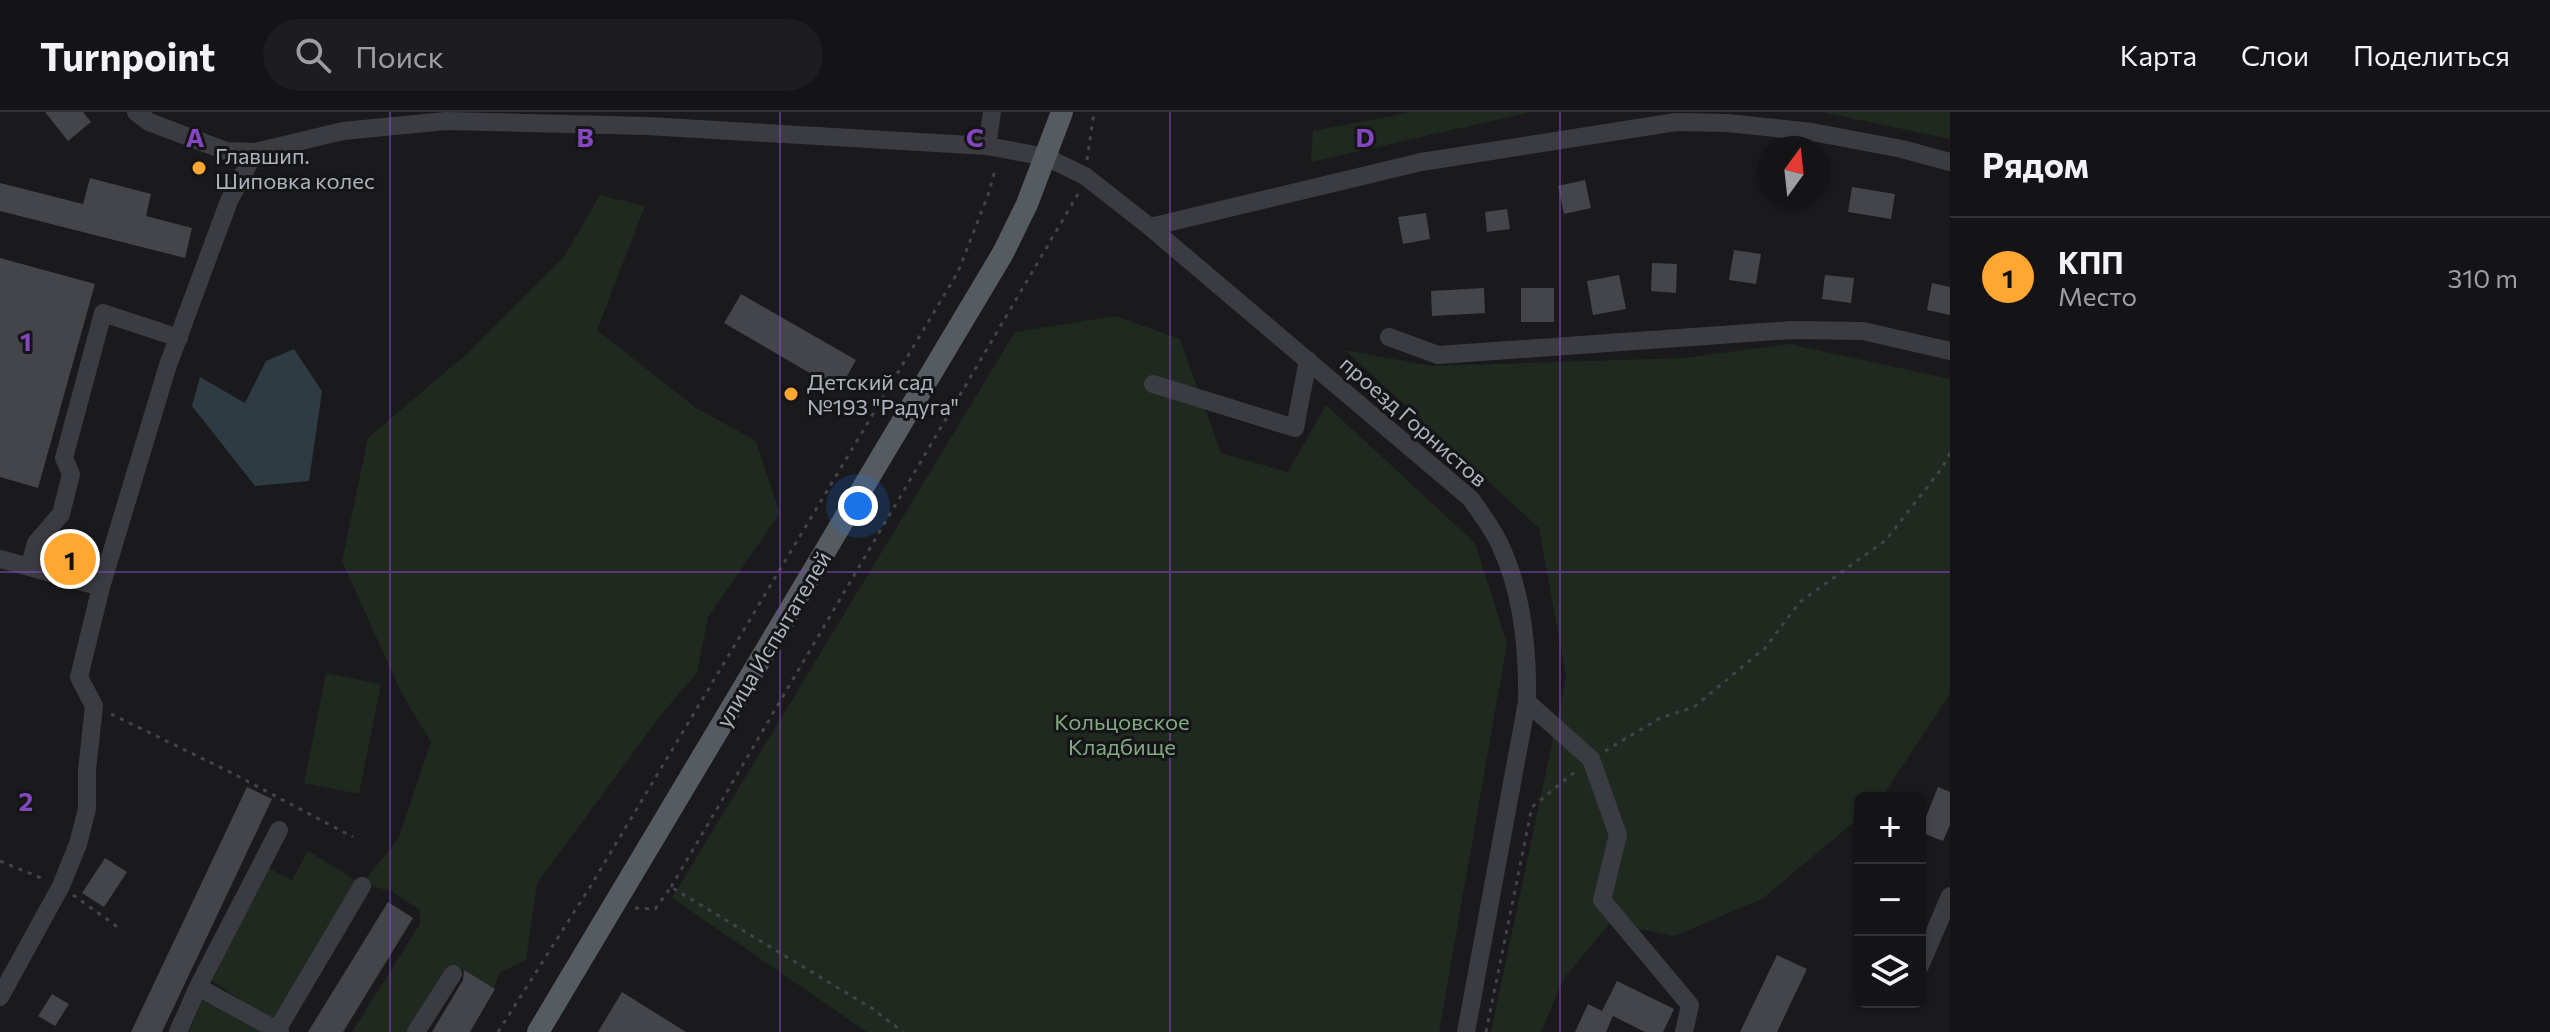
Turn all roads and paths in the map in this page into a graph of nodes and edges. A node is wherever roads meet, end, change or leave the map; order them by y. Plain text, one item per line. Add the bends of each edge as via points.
1 (136, 112) edge
2 (992, 112) edge
3 (1062, 112) edge
4 (1094, 112) edge
5 (994, 147) junction
6 (255, 152) junction
7 (1046, 157) junction
8 (1950, 162) edge
9 (1085, 176) junction
10 (1150, 227) junction
11 (1389, 337) dead end
12 (179, 338) junction
13 (1950, 351) edge
14 (1308, 360) junction
15 (1153, 384) dead end
16 (1950, 453) edge
17 (0, 559) edge
18 (29, 567) junction
19 (101, 587) junction
20 (1527, 702) junction
21 (94, 706) junction
22 (1591, 759) junction
23 (279, 830) dead end
24 (353, 837) dead end
25 (362, 886) dead end
26 (671, 887) junction
27 (1950, 896) edge
28 (616, 901) junction
29 (1926, 952) edge
30 (453, 974) dead end
31 (198, 987) junction
32 (0, 997) edge
33 (279, 1031) edge
34 (178, 1032) edge
35 (416, 1032) edge
36 (498, 1032) edge
37 (538, 1032) edge
38 (903, 1032) edge
39 (1466, 1032) edge
40 (1486, 1032) edge
41 (1684, 1032) edge

1 - 6 street via 149,122 226,151
2 - 5 street
3 - 7 main road, улица Испытателей
4 - 9 path
5 - 6 street via 647,126 446,121 343,131
5 - 7 street, проезд Горнистов
5 - 36 path via 988,195 958,272
6 - 12 street via 229,201
7 - 9 street, проезд Горнистов
7 - 28 main road, улица Испытателей via 1003,253
8 - 10 street via 1812,132 1676,122 1421,162
9 - 10 street, проезд Горнистов
9 - 26 path
10 - 14 street, проезд Горнистов
11 - 13 street via 1438,355 1792,330 1863,331
12 - 18 street via 103,313 64,458 71,474 61,514 36,543
12 - 19 street
14 - 15 street via 1295,428
14 - 20 street, проезд Горнистов via 1471,499 1501,547 1522,611
16 - 22 path via 1886,540 1800,602 1765,648 1694,707 1660,718
17 - 18 street
18 - 19 street
19 - 21 street via 79,677
20 - 22 street
20 - 39 street, проезд Горнистов
21 - 24 path
21 - 32 street via 87,809 78,844
22 - 40 path via 1532,807
22 - 41 street via 1618,835 1602,900 1690,1005
23 - 31 street
25 - 33 street
26 - 28 path via 655,909 630,908
26 - 38 path
27 - 29 street
28 - 37 main road, улица Испытателей
30 - 35 street
31 - 33 street
31 - 34 street

